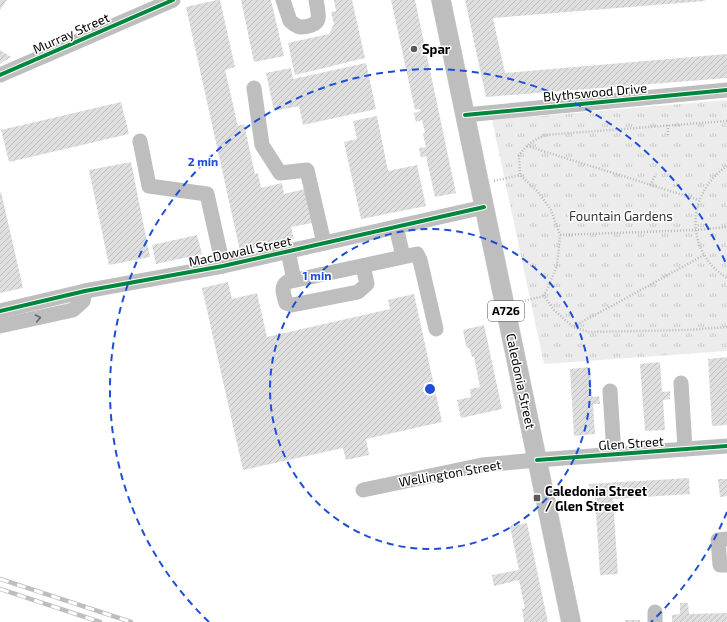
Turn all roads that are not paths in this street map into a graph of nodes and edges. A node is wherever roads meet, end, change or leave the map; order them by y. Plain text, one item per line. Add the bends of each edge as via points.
1 (173, 0) edge
2 (283, 0) edge
3 (316, 0) edge
4 (441, 0) edge
5 (0, 75) edge
6 (254, 88) dead end
7 (727, 90) edge
8 (465, 115) junction
9 (140, 141) dead end
10 (484, 207) junction
11 (396, 227) junction
12 (324, 243) junction
13 (288, 251) junction
14 (403, 256) junction
15 (223, 266) junction
16 (363, 266) junction
17 (294, 280) junction
18 (85, 291) junction
19 (0, 311) edge
20 (0, 326) edge
21 (436, 329) dead end
22 (681, 383) dead end
23 (610, 391) dead end
24 (727, 446) edge
25 (686, 449) junction
26 (614, 454) junction
27 (537, 460) junction
28 (363, 490) dead end
29 (727, 540) edge
30 (727, 565) edge
31 (571, 622) edge

1 - 5 street, Murray Street
2 - 3 street via 290,21 302,27 313,25 318,19
4 - 8 main road, Caledonia Street / A726
6 - 12 street via 262,145 280,173 307,170
7 - 8 street, Blythswood Drive
8 - 10 main road, Caledonia Street / A726
9 - 15 street via 149,186 207,194
10 - 11 street, MacDowall Street
10 - 27 main road, Caledonia Street / A726
11 - 12 street, MacDowall Street
11 - 14 street
12 - 13 street, MacDowall Street
13 - 15 street, MacDowall Street
13 - 17 street
14 - 16 street
14 - 21 street via 417,254 420,260
15 - 18 street, MacDowall Street
16 - 17 street
16 - 17 street via 367,284 358,292 286,303 284,284
18 - 19 street, MacDowall Street
20 -> 18 street via 73,310 83,301
22 - 25 street
23 - 26 street
24 - 25 street, Glen Street
25 - 26 street, Glen Street
26 - 27 street, Glen Street
27 - 28 street, Wellington Street via 482,465
27 - 31 main road, Caledonia Street / A726
29 - 30 street via 718,540 720,565

